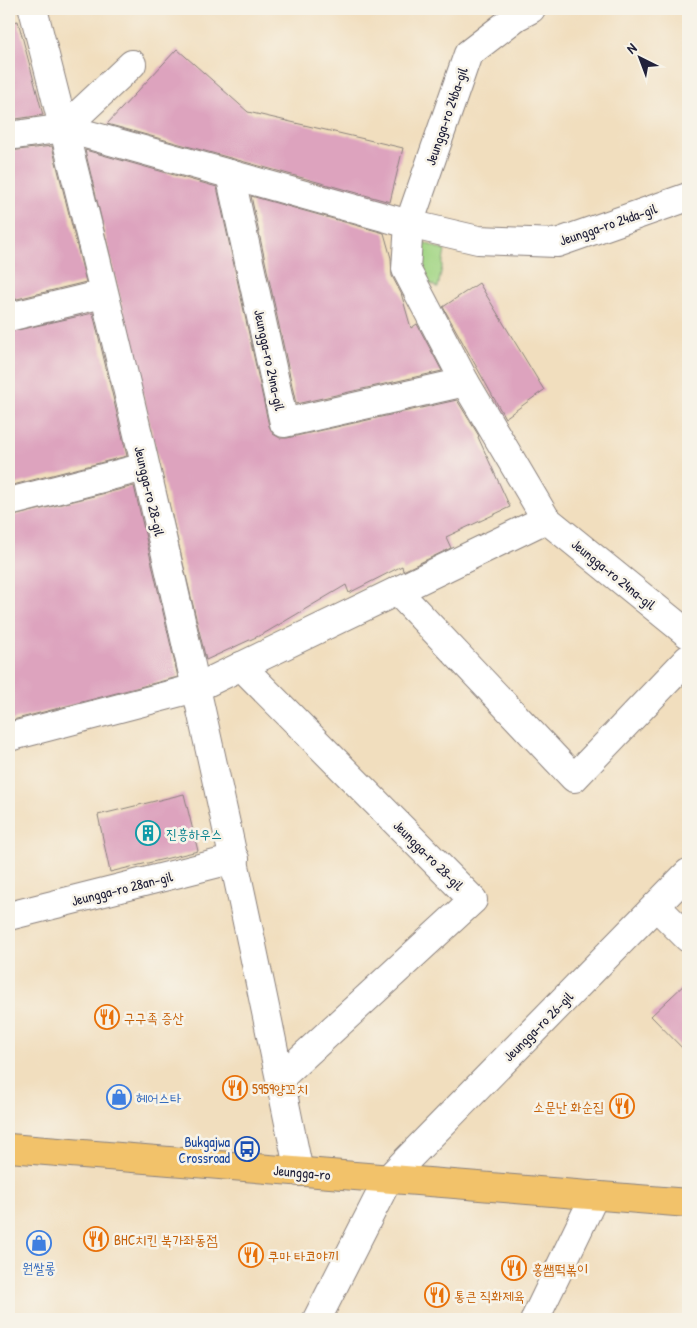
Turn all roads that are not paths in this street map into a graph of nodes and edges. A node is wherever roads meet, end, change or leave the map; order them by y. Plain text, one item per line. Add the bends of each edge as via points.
1 (33, 9) edge
2 (532, 9) edge
3 (132, 64) dead end
4 (64, 128) junction
5 (9, 136) edge
6 (230, 174) junction
7 (688, 197) edge
8 (409, 224) junction
9 (103, 294) junction
10 (9, 317) edge
11 (465, 382) junction
12 (145, 467) junction
13 (9, 502) edge
14 (546, 519) junction
15 (397, 591) junction
16 (688, 634) edge
17 (688, 659) edge
18 (242, 666) junction
19 (196, 688) junction
20 (9, 737) edge
21 (235, 859) junction
22 (688, 873) edge
23 (656, 906) junction
24 (9, 916) edge
25 (688, 938) edge
26 (280, 1078) junction
27 (9, 1148) edge
28 (299, 1172) junction
29 (388, 1179) junction
30 (595, 1195) junction
31 (688, 1203) edge
32 (317, 1319) edge
33 (536, 1319) edge

1 - 4 street, Jeungga-ro 28-gil
2 - 8 street, Jeungga-ro 24ba-gil via 516,17 468,54
3 - 4 street
4 - 5 street
4 - 6 street
4 - 9 street, Jeungga-ro 28-gil
6 - 8 street
6 - 11 street, Jeungga-ro 24na-gil via 284,423
7 - 8 street, Jeungga-ro 24da-gil via 556,243 478,240
8 - 11 street, Jeungga-ro 24na-gil via 406,268
9 - 10 street
9 - 12 street, Jeungga-ro 28-gil
11 - 14 street, Jeungga-ro 24na-gil
12 - 13 street
12 - 19 street, Jeungga-ro 28-gil
14 - 15 street
14 - 16 street, Jeungga-ro 24na-gil
15 - 17 street via 574,778
15 - 18 street
18 - 19 street
18 - 26 street, Jeungga-ro 28-gil via 473,900
19 - 20 street
19 - 21 street, Jeungga-ro 28-gil
21 - 24 street, Jeungga-ro 28an-gil
21 - 26 street, Jeungga-ro 28-gil
22 - 23 street, Jeungga-ro 26-gil
23 - 25 street
23 - 29 street, Jeungga-ro 26-gil
26 - 28 street, Jeungga-ro 28-gil
27 - 28 main road, Jeungga-ro
28 - 29 main road, Jeungga-ro
29 - 30 main road, Jeungga-ro
29 - 32 street, Jeungga-ro 26-gil
30 - 31 main road, Jeungga-ro
30 - 33 street

